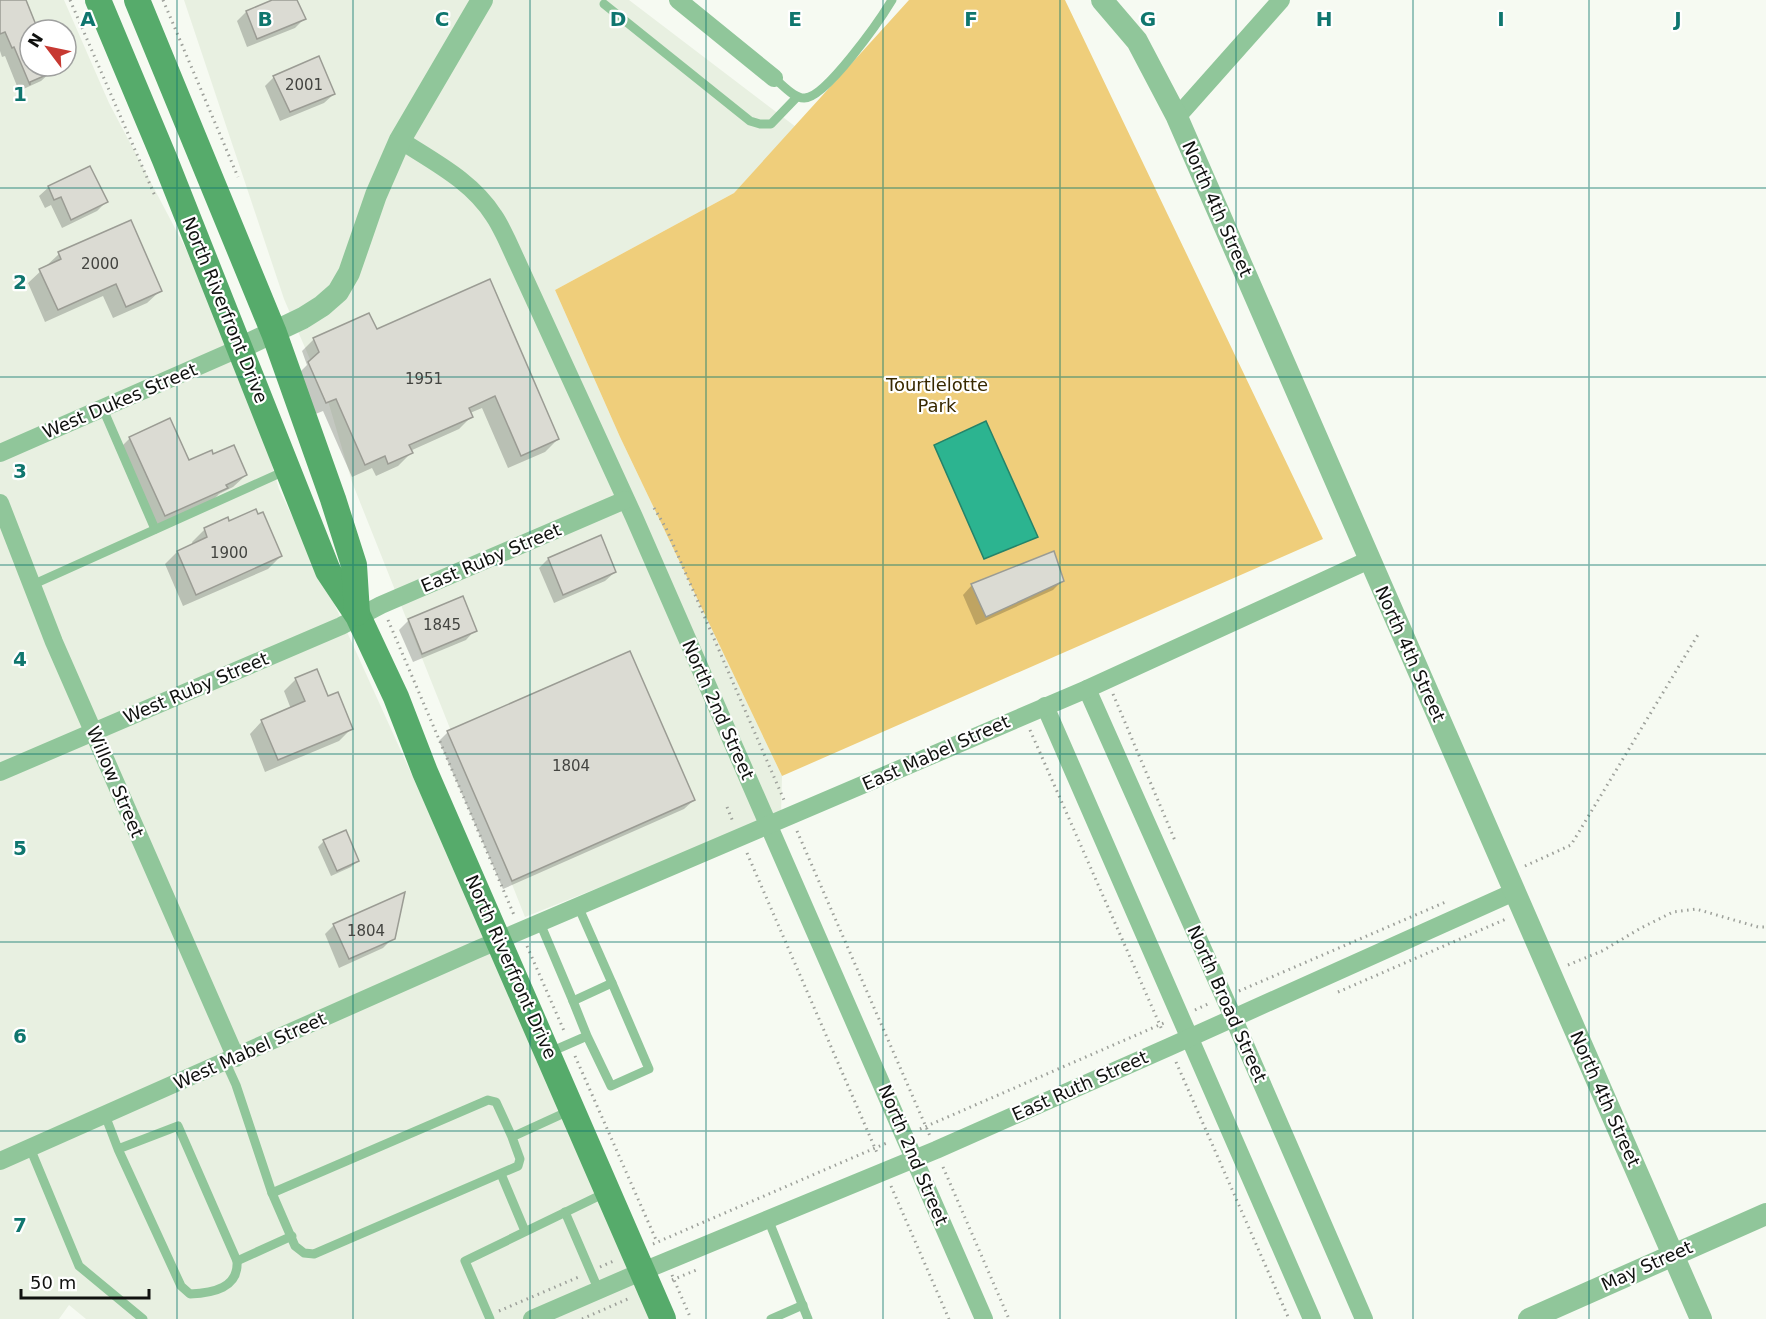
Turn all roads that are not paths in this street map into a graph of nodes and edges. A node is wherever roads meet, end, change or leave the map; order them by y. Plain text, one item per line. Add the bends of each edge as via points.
1 (98, 0) edge
2 (137, 0) edge
3 (482, 0) edge
4 (678, 0) edge
5 (892, 0) edge
6 (1102, 0) edge
7 (1281, 0) edge
8 (604, 4) dead end
9 (774, 78) joint
10 (797, 97) junction
11 (1177, 117) junction
12 (400, 140) junction
13 (274, 333) junction
14 (240, 348) junction
15 (103, 409) junction
16 (0, 453) edge
17 (289, 469) junction
18 (626, 500) junction
19 (0, 503) edge
20 (155, 529) junction
21 (1369, 560) junction
22 (32, 585) junction
23 (358, 616) junction
24 (1087, 689) junction
25 (1046, 706) junction
26 (94, 732) junction
27 (0, 772) edge
28 (769, 826) junction
29 (1514, 892) junction
30 (579, 906) junction
31 (540, 923) junction
32 (510, 936) junction
33 (612, 983) junction
34 (573, 1001) junction
35 (1233, 1017) junction
36 (587, 1036) junction
37 (1190, 1037) junction
38 (559, 1048) junction
39 (231, 1060) junction
40 (573, 1109) junction
41 (105, 1115) junction
42 (512, 1137) junction
43 (30, 1148) junction
44 (118, 1149) junction
45 (915, 1158) junction
46 (0, 1161) edge
47 (501, 1174) junction
48 (608, 1192) junction
49 (273, 1193) junction
50 (565, 1212) junction
51 (1766, 1214) edge
52 (768, 1219) junction
53 (525, 1231) junction
54 (292, 1236) junction
55 (1673, 1254) junction
56 (237, 1261) junction
57 (638, 1261) junction
58 (599, 1291) junction
59 (802, 1305) junction
60 (489, 1317) edge
61 (143, 1319) edge
62 (532, 1319) edge
63 (663, 1319) edge
64 (771, 1319) edge
65 (808, 1319) edge
66 (984, 1319) edge
67 (1312, 1319) edge
68 (1364, 1319) edge
69 (1529, 1319) edge
70 (1701, 1319) edge

1 - 14 main road, North Riverfront Drive
2 - 13 main road, North Riverfront Drive
3 - 12 street
4 - 9 street
5 - 10 lane via 824,89 805,99
6 - 11 street, North 4th Street via 1137,41
7 - 11 street
8 - 10 lane via 750,121 771,124
9 - 10 lane
11 - 21 street, North 4th Street
12 - 13 street via 349,273 338,292 313,312
12 - 18 street, North 2nd Street via 454,175 494,215
13 - 14 street
13 - 23 main road, North Riverfront Drive via 354,565
14 - 15 street, West Dukes Street
14 - 17 main road, North Riverfront Drive
15 - 16 street, West Dukes Street
15 - 20 lane
17 - 20 lane
17 - 23 main road, North Riverfront Drive via 328,571
18 - 23 street, East Ruby Street
18 - 28 street, North 2nd Street
19 - 22 street, Willow Street
20 - 22 lane
21 - 24 street, East Mabel Street
21 - 29 street, North 4th Street
22 - 26 street, Willow Street
23 - 26 street, West Ruby Street
23 - 32 main road, North Riverfront Drive via 425,772
24 - 25 street, East Mabel Street
24 - 35 street, North Broad Street
25 - 28 street, East Mabel Street
25 - 37 street
26 - 27 street, West Ruby Street
26 - 39 street, Willow Street
28 - 30 street, East Mabel Street
28 - 45 street, North 2nd Street
29 - 35 street, East Ruth Street
29 - 55 street, North 4th Street
30 - 31 street, East Mabel Street
30 - 33 lane
31 - 32 street, East Mabel Street
31 - 34 lane
32 - 38 main road, North Riverfront Drive
32 - 39 street, West Mabel Street
33 - 34 lane
33 - 36 lane via 649,1069 611,1086
34 - 36 lane
35 - 37 street, East Ruth Street
35 - 68 street, North Broad Street
36 - 38 lane
37 - 45 street, East Ruth Street
37 - 67 street
38 - 40 main road, North Riverfront Drive
39 - 41 street, West Mabel Street
39 - 49 lane
40 - 42 lane
40 - 48 main road, North Riverfront Drive
41 - 43 street, West Mabel Street
41 - 44 lane
42 - 47 lane via 520,1159 518,1166
42 - 49 lane via 496,1102 488,1100
43 - 46 street, West Mabel Street
43 - 61 lane via 79,1266
44 - 56 lane via 178,1126
44 - 56 lane via 181,1286 190,1293 209,1293 231,1283 238,1273
45 - 52 street, East Ruth Street
45 - 66 street, North 2nd Street
47 - 53 lane
47 - 54 lane via 314,1254 295,1246
48 - 50 lane
48 - 57 main road, North Riverfront Drive
49 - 54 lane
50 - 53 lane
50 - 58 lane
51 - 55 street, May Street
52 - 57 street, East Ruth Street via 666,1261
52 - 59 lane
53 - 60 lane via 465,1261
54 - 56 lane
55 - 69 street, May Street
55 - 70 street, North 4th Street
57 - 58 street, East Ruth Street
57 - 63 main road, North Riverfront Drive
58 - 62 street, East Ruth Street
59 - 64 lane
59 - 65 lane

